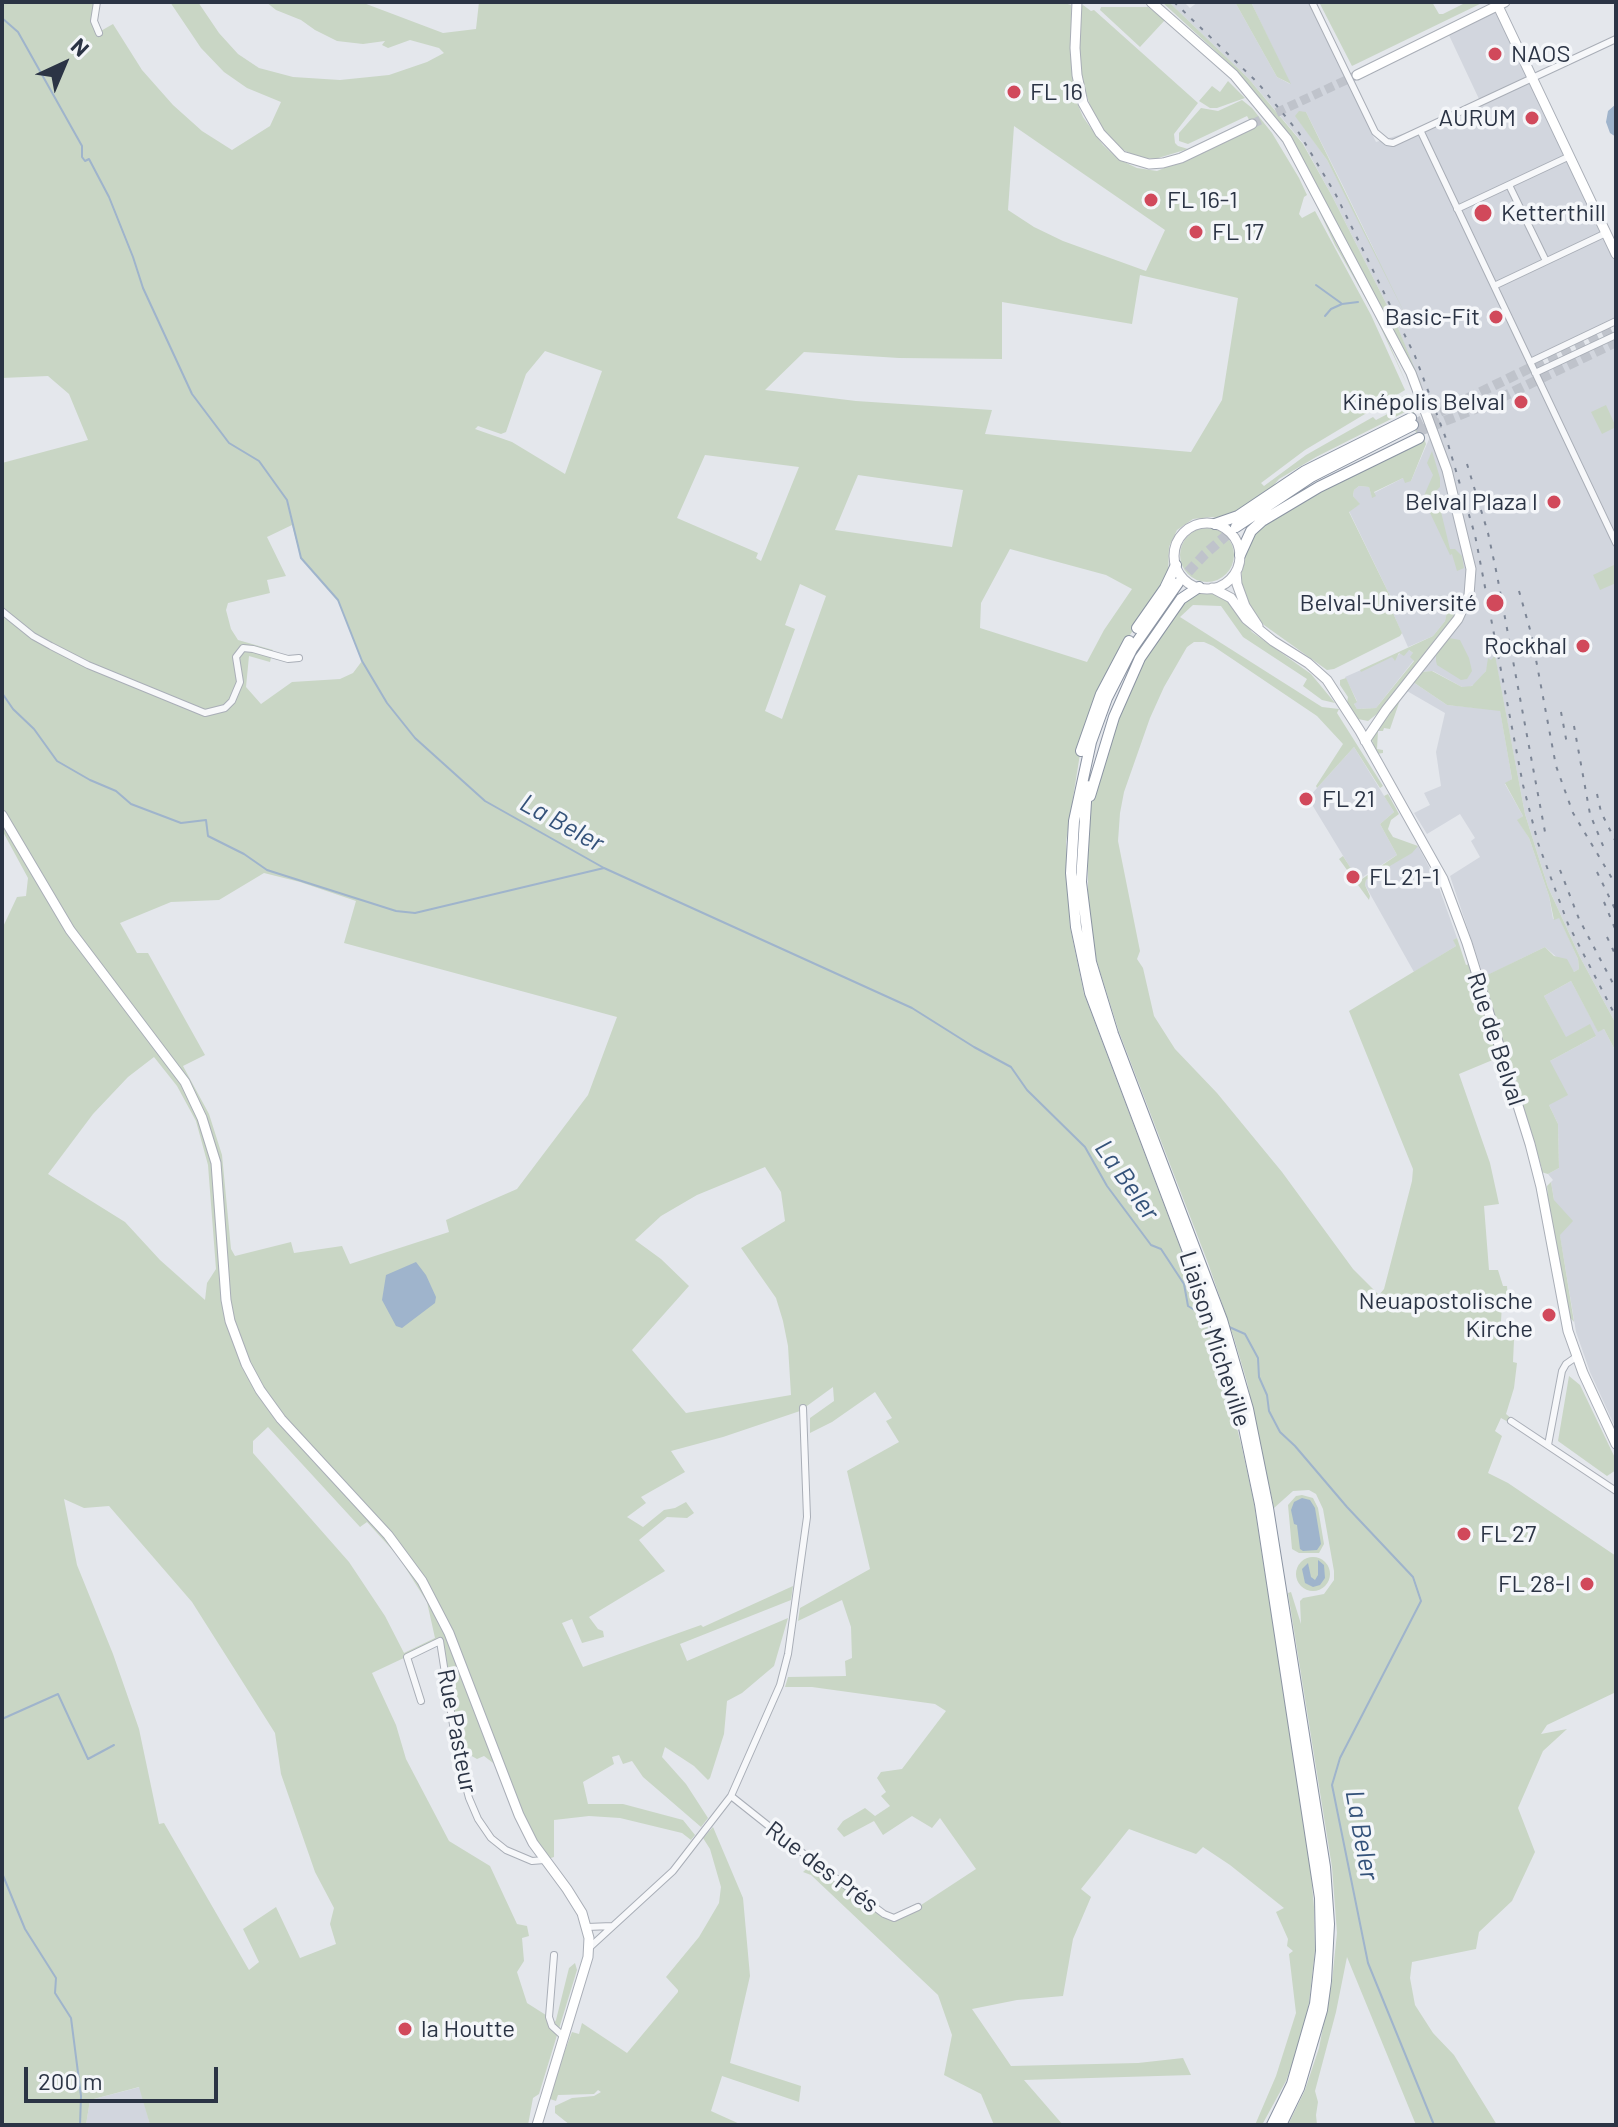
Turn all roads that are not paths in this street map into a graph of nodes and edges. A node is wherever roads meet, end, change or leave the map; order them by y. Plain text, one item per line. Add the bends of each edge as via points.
1 (97, 2) edge
2 (1077, 2) edge
3 (1151, 2) edge
4 (1312, 2) edge
5 (1502, 4) edge
6 (99, 33) dead end
7 (1616, 39) edge
8 (1357, 75) tunnel mouth
9 (1533, 79) junction
10 (1252, 124) tunnel mouth
11 (1421, 132) junction
12 (1570, 156) junction
13 (1509, 185) junction
14 (1457, 209) junction
15 (1606, 233) junction
16 (1616, 254) edge
17 (1546, 261) junction
18 (1494, 286) junction
19 (1616, 321) edge
20 (1616, 335) edge
21 (1530, 362) junction
22 (1535, 373) junction
23 (1415, 428) junction
24 (1215, 524) junction
25 (1238, 529) tunnel mouth
26 (1616, 543) edge
27 (1240, 555) junction
28 (1176, 565) junction
29 (1236, 572) junction
30 (1180, 585) tunnel mouth
31 (1199, 587) junction
32 (1212, 588) junction
33 (2, 611) edge
34 (1262, 632) junction
35 (299, 658) dead end
36 (1386, 710) junction
37 (1351, 717) junction
38 (1370, 723) junction
39 (1360, 731) junction
40 (1365, 741) junction
41 (2, 815) edge
42 (1079, 821) junction
43 (1218, 1322) junction
44 (1576, 1357) junction
45 (803, 1408) dead end
46 (1511, 1421) dead end
47 (1616, 1444) edge
48 (1548, 1445) junction
49 (1616, 1478) edge
50 (1607, 1485) junction
51 (1616, 1491) edge
52 (421, 1701) dead end
53 (731, 1796) junction
54 (544, 1860) junction
55 (918, 1907) dead end
56 (612, 1926) junction
57 (587, 1927) junction
58 (589, 1948) junction
59 (554, 1955) dead end
60 (563, 2036) junction
61 (537, 2125) edge
62 (1272, 2125) edge
63 (1281, 2125) edge

1 - 6 street via 94,21
2 - 10 main road via 1075,48 1083,103 1100,133 1122,156 1163,163
3 - 36 main road via 1234,75 1287,139 1382,317 1443,454 1471,569 1469,595 1458,619
4 - 11 street via 1375,132 1393,143
5 - 8 main road
5 - 9 main road
7 - 9 street
9 - 11 street
9 - 12 main road
11 - 14 street
12 - 13 street
12 - 15 main road
13 - 14 street
13 - 17 street
14 - 18 street
15 - 16 main road
15 - 17 street
17 - 18 street
18 - 21 street
19 - 21 street
20 - 22 street
21 - 22 street
22 - 26 street
23 - 24 highway via 1305,471 1230,521
23 - 25 highway via 1311,477
23 - 27 highway via 1262,521
24 - 27 main road via 1230,532
24 - 28 main road via 1198,524 1183,533 1175,548
27 - 29 main road
28 - 31 main road via 1184,579
28 - 42 highway via 1118,659 1095,709 1079,763
29 - 32 main road
29 - 34 main road via 1245,606
30 - 42 highway, Liaison Micheville via 1141,634 1107,698 1091,742
31 - 32 main road
31 - 42 highway via 1175,606 1132,675
32 - 34 main road via 1231,598
33 - 35 street via 63,653 205,713 225,708 238,692 236,657 243,648
34 - 37 main road, Rue de Belval via 1318,671
36 - 38 main road
36 - 40 main road
37 - 38 main road
37 - 39 main road, Rue de Belval
38 - 39 main road
39 - 40 main road, Rue de Belval
40 - 44 main road, Rue de Belval via 1430,853 1462,928 1530,1144
41 - 54 main road, Rue Pasteur via 70,930 185,1082 216,1163 226,1300 246,1364 281,1419 388,1535 422,1581 449,1633 519,1815
42 - 43 highway, Liaison Micheville via 1071,873 1090,993
43 - 62 highway, Liaison Micheville via 1260,1504 1320,1898 1315,2004 1292,2084
43 - 63 highway, Liaison Micheville via 1248,1409 1268,1508 1328,1897 1322,2010 1299,2088
44 - 47 main road, Rue de Belval
44 - 48 street via 1562,1371
45 - 53 street via 807,1517 788,1654
46 - 48 street
48 - 50 street
49 - 50 street
50 - 51 street
52 - 54 street, Rue Pasteur via 407,1657 440,1641 458,1757 478,1819 506,1850 532,1861
53 - 55 street, Rue des Prés via 884,1914 894,1918
53 - 56 street via 673,1871
54 - 57 main road, Rue Pasteur via 575,1900
56 - 57 street
56 - 58 street
57 - 58 main road, Rue Pasteur
58 - 60 main road, Rue Pasteur
59 - 60 street via 549,2017
60 - 61 main road, Rue Pasteur

